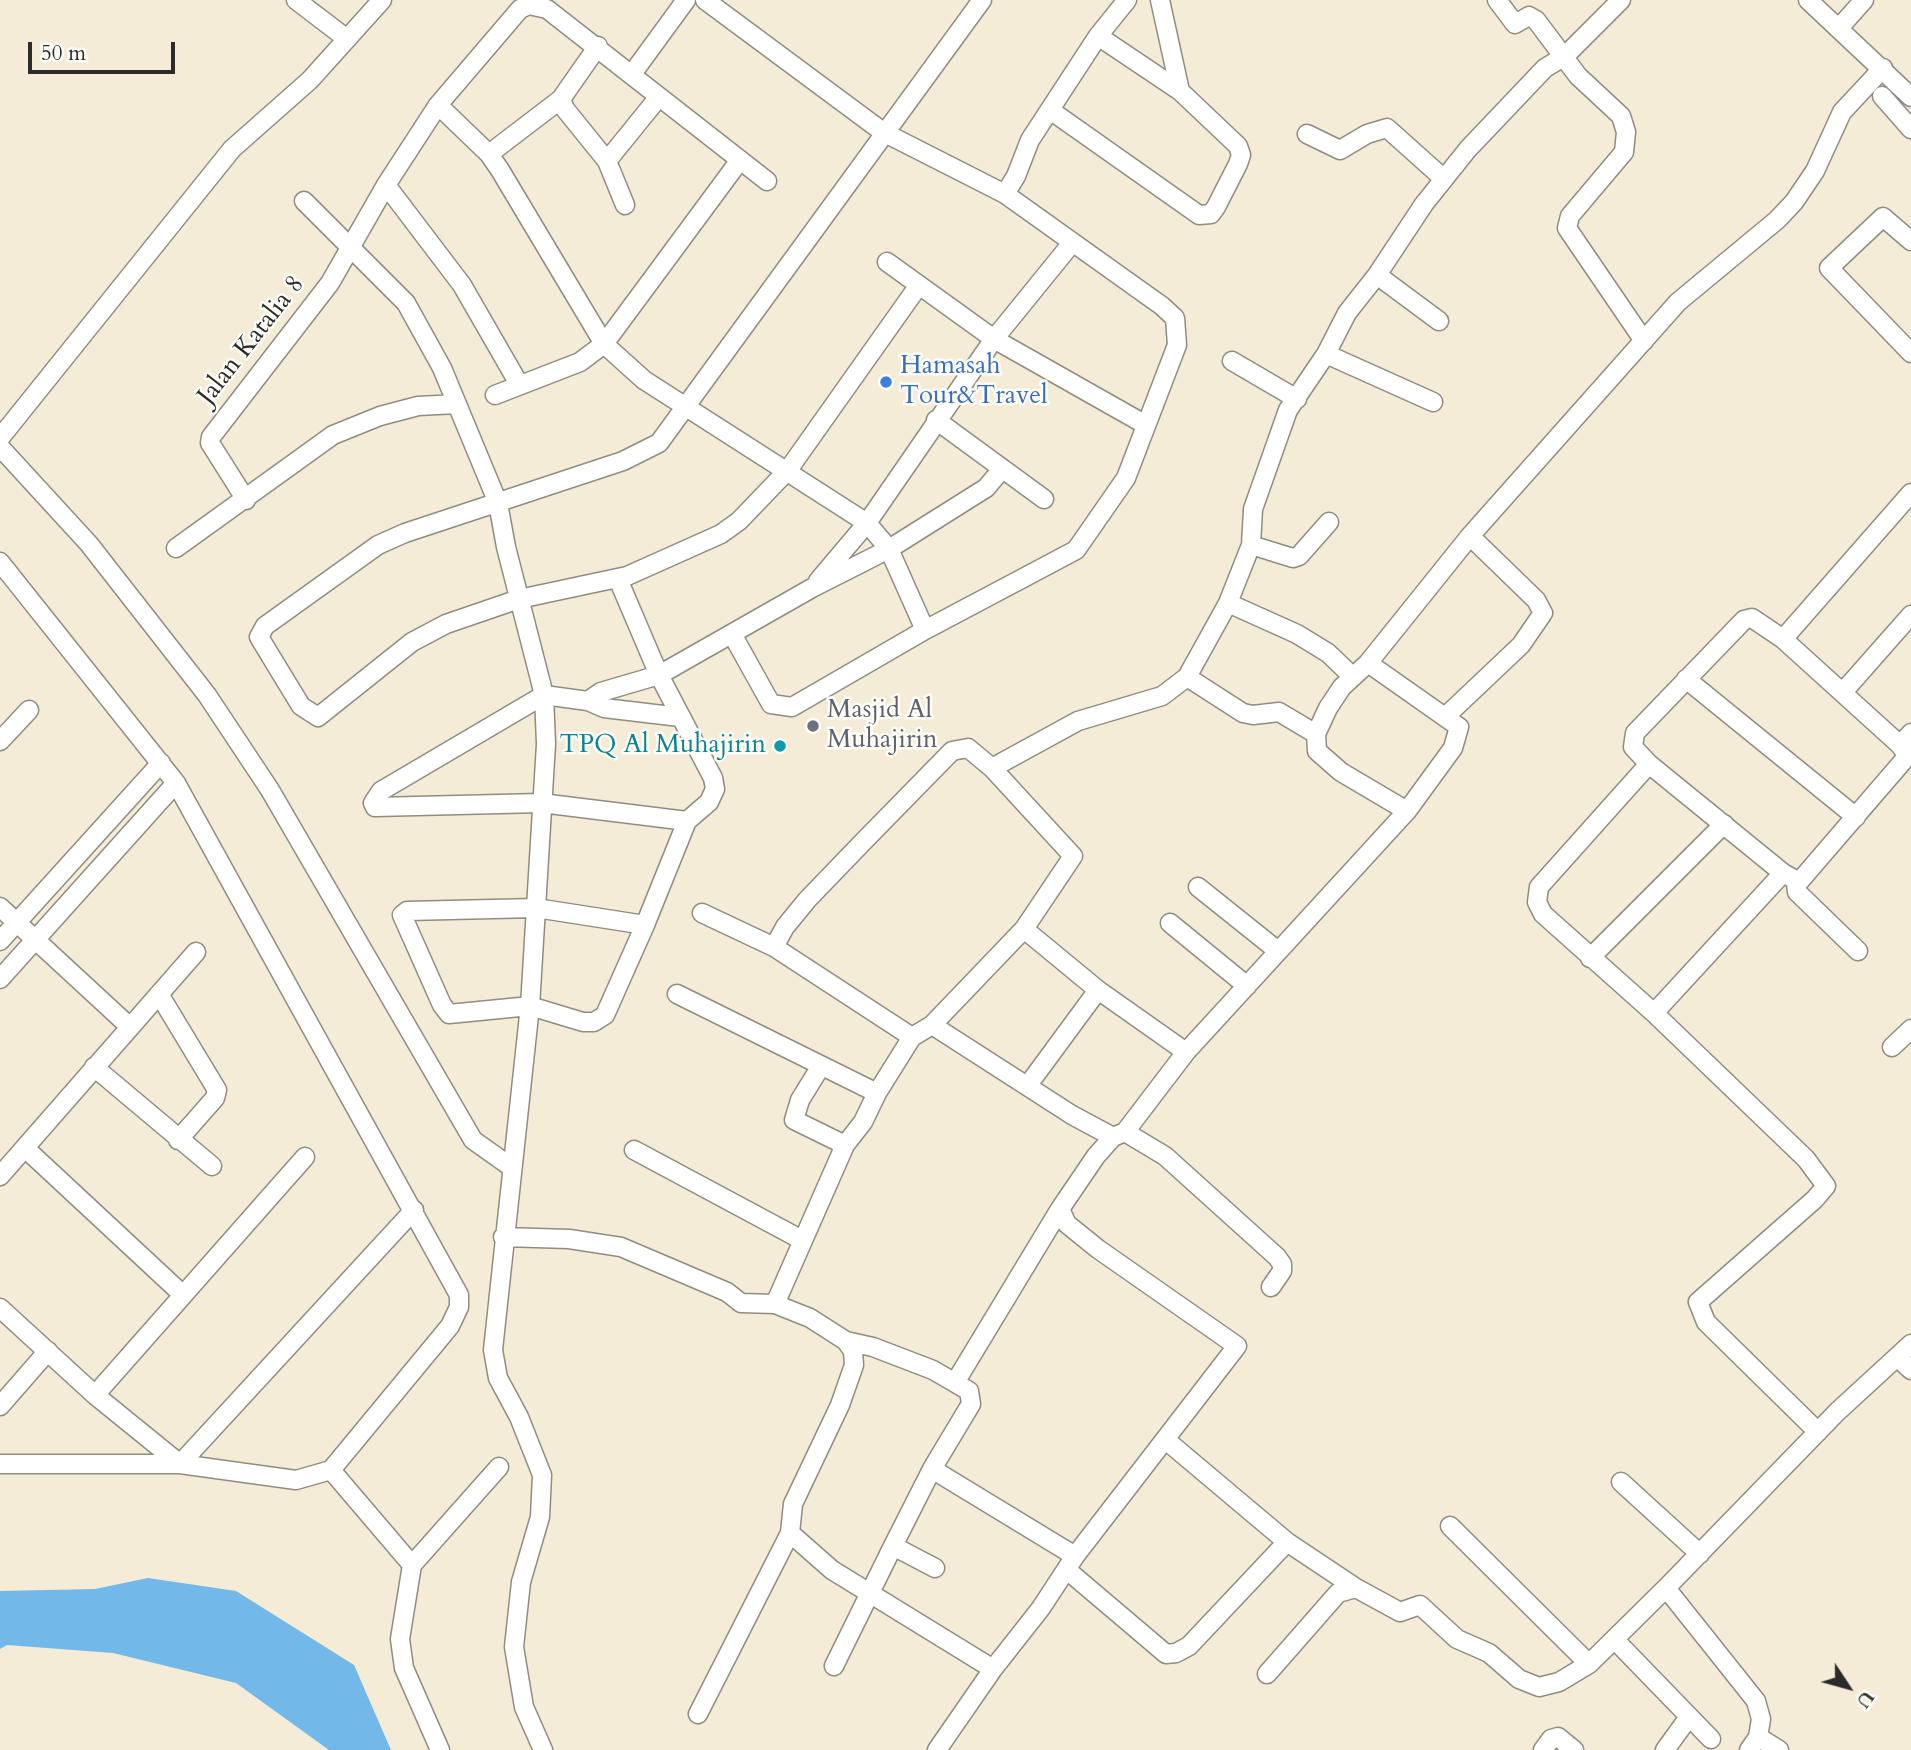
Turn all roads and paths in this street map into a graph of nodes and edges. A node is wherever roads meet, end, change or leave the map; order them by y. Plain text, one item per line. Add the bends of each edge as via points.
1 (296, 0) edge
2 (382, 0) edge
3 (686, 0) edge
4 (705, 0) edge
5 (982, 0) edge
6 (1127, 0) edge
7 (1160, 0) edge
8 (1497, 0) edge
9 (1621, 0) edge
10 (1808, 0) edge
11 (1864, 0) edge
12 (1839, 28) junction
13 (1098, 36) junction
14 (347, 39) junction
15 (597, 46) junction
16 (1565, 56) junction
17 (1883, 68) junction
18 (632, 74) junction
19 (1180, 91) junction
20 (1882, 96) dead end
21 (658, 97) junction
22 (1911, 97) edge
23 (561, 99) junction
24 (438, 105) junction
25 (1050, 110) junction
26 (1911, 129) edge
27 (883, 132) junction
28 (1307, 134) dead end
29 (489, 154) junction
30 (740, 160) junction
31 (607, 161) junction
32 (1444, 179) junction
33 (767, 181) dead end
34 (386, 185) junction
35 (1005, 194) junction
36 (303, 201) dead end
37 (625, 205) dead end
38 (1911, 242) edge
39 (1072, 243) junction
40 (349, 249) junction
41 (887, 262) dead end
42 (1377, 275) junction
43 (919, 285) junction
44 (1439, 321) dead end
45 (994, 338) junction
46 (1644, 341) junction
47 (604, 344) junction
48 (1911, 353) edge
49 (1326, 354) junction
50 (1231, 361) dead end
51 (519, 384) junction
52 (495, 395) dead end
53 (1297, 399) junction
54 (1433, 402) dead end
55 (457, 404) junction
56 (685, 407) junction
57 (936, 420) junction
58 (1146, 425) junction
59 (0, 438) edge
60 (0, 447) edge
61 (1002, 469) junction
62 (788, 470) junction
63 (1911, 493) edge
64 (1044, 499) dead end
65 (246, 500) junction
66 (498, 503) junction
67 (1329, 522) dead end
68 (867, 523) junction
69 (1470, 536) junction
70 (1251, 545) junction
71 (176, 548) dead end
72 (889, 549) junction
73 (0, 562) edge
74 (618, 579) junction
75 (812, 588) junction
76 (519, 599) junction
77 (1228, 603) junction
78 (1911, 615) edge
79 (925, 630) junction
80 (732, 634) junction
81 (1783, 639) junction
82 (1368, 663) junction
83 (659, 675) junction
84 (1352, 676) junction
85 (1187, 677) junction
86 (1686, 679) junction
87 (1843, 692) junction
88 (544, 695) junction
89 (588, 701) junction
90 (29, 710) dead end
91 (680, 717) junction
92 (1445, 717) junction
93 (1316, 734) junction
94 (1, 737) edge
95 (1906, 739) edge
96 (161, 763) junction
97 (1649, 764) junction
98 (992, 768) junction
99 (176, 783) junction
100 (541, 803) junction
101 (1407, 811) junction
102 (1856, 817) junction
103 (687, 821) junction
104 (1724, 824) junction
105 (1790, 878) junction
106 (1198, 887) dead end
107 (0, 907) edge
108 (536, 908) junction
109 (702, 913) dead end
110 (16, 923) junction
111 (1170, 923) dead end
112 (645, 925) junction
113 (1024, 929) junction
114 (35, 939) junction
115 (0, 941) edge
116 (774, 947) junction
117 (1278, 951) junction
118 (1858, 951) dead end
119 (196, 952) dead end
120 (1590, 958) junction
121 (0, 979) edge
122 (1247, 986) junction
123 (1098, 990) junction
124 (159, 994) junction
125 (677, 994) dead end
126 (530, 1006) junction
127 (1654, 1013) junction
128 (932, 1025) junction
129 (130, 1027) junction
130 (1911, 1029) edge
131 (912, 1037) junction
132 (1892, 1047) dead end
133 (1186, 1052) junction
134 (821, 1066) junction
135 (94, 1067) junction
136 (1028, 1085) junction
137 (877, 1093) junction
138 (1119, 1135) junction
139 (178, 1140) junction
140 (845, 1145) junction
141 (25, 1148) junction
142 (634, 1150) dead end
143 (305, 1157) dead end
144 (212, 1166) dead end
145 (511, 1167) junction
146 (0, 1176) edge
147 (1060, 1209) junction
148 (414, 1210) junction
149 (503, 1237) junction
150 (802, 1240) junction
151 (1271, 1287) dead end
152 (182, 1294) junction
153 (775, 1304) junction
154 (0, 1308) edge
155 (846, 1341) junction
156 (1911, 1344) edge
157 (48, 1351) junction
158 (1897, 1357) junction
159 (1911, 1370) edge
160 (956, 1381) junction
161 (95, 1395) junction
162 (0, 1406) edge
163 (1818, 1432) junction
164 (1167, 1441) junction
165 (0, 1464) edge
166 (180, 1464) junction
167 (499, 1467) dead end
168 (932, 1469) junction
169 (331, 1470) junction
170 (1620, 1482) dead end
171 (1450, 1526) dead end
172 (790, 1533) junction
173 (1287, 1542) junction
174 (893, 1546) junction
175 (1700, 1554) junction
176 (1071, 1563) junction
177 (412, 1565) junction
178 (935, 1568) dead end
179 (1356, 1588) junction
180 (1666, 1588) junction
181 (870, 1595) junction
182 (1615, 1640) junction
183 (1589, 1664) junction
184 (834, 1666) dead end
185 (993, 1669) junction
186 (1267, 1674) dead end
187 (698, 1714) dead end
188 (1689, 1717) junction
189 (1711, 1739) dead end
190 (1754, 1743) edge
191 (440, 1750) edge
192 (544, 1750) edge
193 (937, 1750) edge
194 (1543, 1750) edge
195 (1574, 1750) edge
196 (1665, 1750) edge
197 (1779, 1750) edge

1 - 14 street
2 - 14 street
3 - 18 street
4 - 27 street
5 - 27 street
6 - 13 street
7 - 19 street
8 - 16 street via 1515,24 1529,16 1536,20
9 - 16 street
10 - 12 street
11 - 12 street
12 - 17 street
13 - 19 street
13 - 25 street
14 - 59 street via 282,107 232,149
15 - 18 street
15 - 23 street
15 - 24 street via 547,9 529,5 520,9
16 - 32 street via 1545,68
16 - 46 street via 1591,90 1622,116 1626,132 1624,152 1570,216 1567,228
17 - 22 street
17 - 46 street via 1842,112 1815,171 1794,202 1678,302
18 - 21 street
19 - 25 street via 1232,138 1241,155 1221,198 1206,216
20 - 26 street
21 - 30 street
21 - 31 street
23 - 29 street
23 - 31 street
24 - 29 street
24 - 34 street
25 - 35 street
27 - 35 street
27 - 56 street
28 - 32 street via 1340,150 1387,128
29 - 47 street
30 - 33 street
30 - 47 street
31 - 37 street
32 - 42 street
34 - 40 street
34 - 51 street via 461,285
35 - 39 street
36 - 40 street
38 - 48 street via 1883,217 1829,268
39 - 45 street
39 - 58 street via 1175,318 1177,345
40 - 55 street via 406,303
40 - 65 street, Jalan Katalia 8 via 330,283 211,437 210,443
41 - 43 street
42 - 44 street
42 - 49 street via 1347,313
43 - 45 street
43 - 62 street
45 - 57 street
45 - 58 street
46 - 69 street
47 - 51 street via 580,362
47 - 56 street via 644,380
49 - 53 street
49 - 54 street
50 - 53 street
51 - 52 street
53 - 70 street via 1288,410 1253,509
55 - 65 street via 418,406 333,435
55 - 66 street
56 - 62 street
56 - 66 street via 659,443 623,461
57 - 61 street
57 - 68 street
58 - 79 street via 1126,478 1076,550
60 - 145 street via 89,544 207,695 270,790 474,1140
61 - 64 street
61 - 72 street via 985,488
62 - 68 street
62 - 74 street via 739,521 720,534
63 - 81 street
65 - 71 street
66 - 76 street
66 - 76 street via 378,545 265,626 259,637 301,706 318,717 412,642 446,624
67 - 70 street via 1293,558
68 - 72 street
68 - 75 street
69 - 82 street
69 - 92 street via 1536,600 1543,613 1521,645
70 - 77 street
72 - 75 street
72 - 79 street
73 - 96 street
74 - 76 street
74 - 83 street
75 - 80 street
76 - 88 street
77 - 84 street via 1297,634 1328,653
77 - 85 street
78 - 87 street
79 - 80 street via 787,707 771,704
80 - 83 street
81 - 86 street via 1748,618
81 - 87 street
82 - 84 street
82 - 92 street
83 - 89 street via 601,692
83 - 91 street
84 - 93 street via 1328,708
85 - 93 street via 1242,713 1279,712
85 - 98 street via 1162,696 1078,722
86 - 97 street via 1635,733 1633,747
86 - 102 street
87 - 95 street
88 - 89 street
88 - 100 street
88 - 100 street via 380,791 373,803 375,807
89 - 91 street via 604,708
90 - 94 street
91 - 103 street via 715,789 709,802
92 - 101 street via 1459,727 1459,736
93 - 101 street via 1317,751 1341,772
95 - 102 street via 1907,757
96 - 99 street
96 - 110 street
97 - 104 street
97 - 120 street via 1539,887 1537,902 1543,914
98 - 113 street via 1073,856
98 - 116 street via 968,748 952,751 807,900
99 - 114 street
99 - 148 street
100 - 103 street
100 - 108 street
101 - 117 street
102 - 105 street
103 - 112 street
104 - 105 street
104 - 120 street
105 - 118 street via 1797,892
105 - 127 street
106 - 117 street
107 - 110 street
108 - 112 street
108 - 126 street
108 - 126 street via 407,911 402,915 449,1014
109 - 116 street
110 - 114 street
110 - 115 street
111 - 122 street
112 - 126 street via 605,1015 583,1022
113 - 123 street
113 - 128 street
114 - 121 street
114 - 129 street
116 - 131 street
117 - 122 street
119 - 124 street
120 - 127 street
122 - 133 street
123 - 133 street
123 - 136 street
124 - 129 street
124 - 139 street via 217,1090
125 - 134 street
126 - 145 street
127 - 163 street via 1806,1159 1826,1186 1698,1302 1706,1322
128 - 131 street
128 - 136 street
129 - 135 street
130 - 132 street
131 - 137 street
133 - 138 street
134 - 137 street
134 - 140 street via 800,1100 794,1120
135 - 139 street
135 - 141 street
136 - 138 street via 1072,1115
137 - 140 street
138 - 147 street
138 - 151 street via 1165,1156 1277,1257 1282,1271
139 - 144 street
140 - 150 street
141 - 146 street
141 - 152 street
142 - 150 street
143 - 152 street
145 - 149 street
147 - 160 street
147 - 164 street via 1067,1224 1098,1249 1237,1346
148 - 166 street
148 - 169 street via 459,1295 459,1307 450,1326
149 - 153 street via 569,1239 621,1247 726,1292 741,1303
149 - 192 street via 493,1350 498,1378 542,1475 540,1517 521,1582 514,1647 524,1707
150 - 153 street
152 - 161 street
153 - 155 street via 810,1318
154 - 157 street
155 - 160 street via 873,1347
155 - 172 street via 854,1365 793,1504
156 - 158 street
157 - 161 street
157 - 162 street
158 - 159 street
158 - 163 street
160 - 168 street via 969,1391 971,1404
161 - 166 street
163 - 175 street
164 - 173 street
164 - 176 street
165 - 166 street
166 - 169 street via 296,1480
167 - 177 street
168 - 174 street
168 - 176 street
169 - 177 street
170 - 175 street
171 - 183 street
172 - 181 street via 832,1570
172 - 187 street
173 - 176 street via 1189,1646 1176,1654 1166,1654
173 - 179 street
174 - 178 street
174 - 181 street
175 - 180 street
176 - 185 street
177 - 191 street via 400,1639 402,1658
179 - 183 street via 1400,1612 1420,1605 1457,1639 1489,1653 1519,1679 1539,1687 1559,1682
179 - 186 street via 1338,1593
180 - 182 street
180 - 190 street via 1756,1701 1761,1719
181 - 184 street
181 - 185 street
182 - 183 street
182 - 188 street
185 - 193 street
188 - 189 street
188 - 196 street
190 - 197 street
194 - 195 street via 1558,1737

